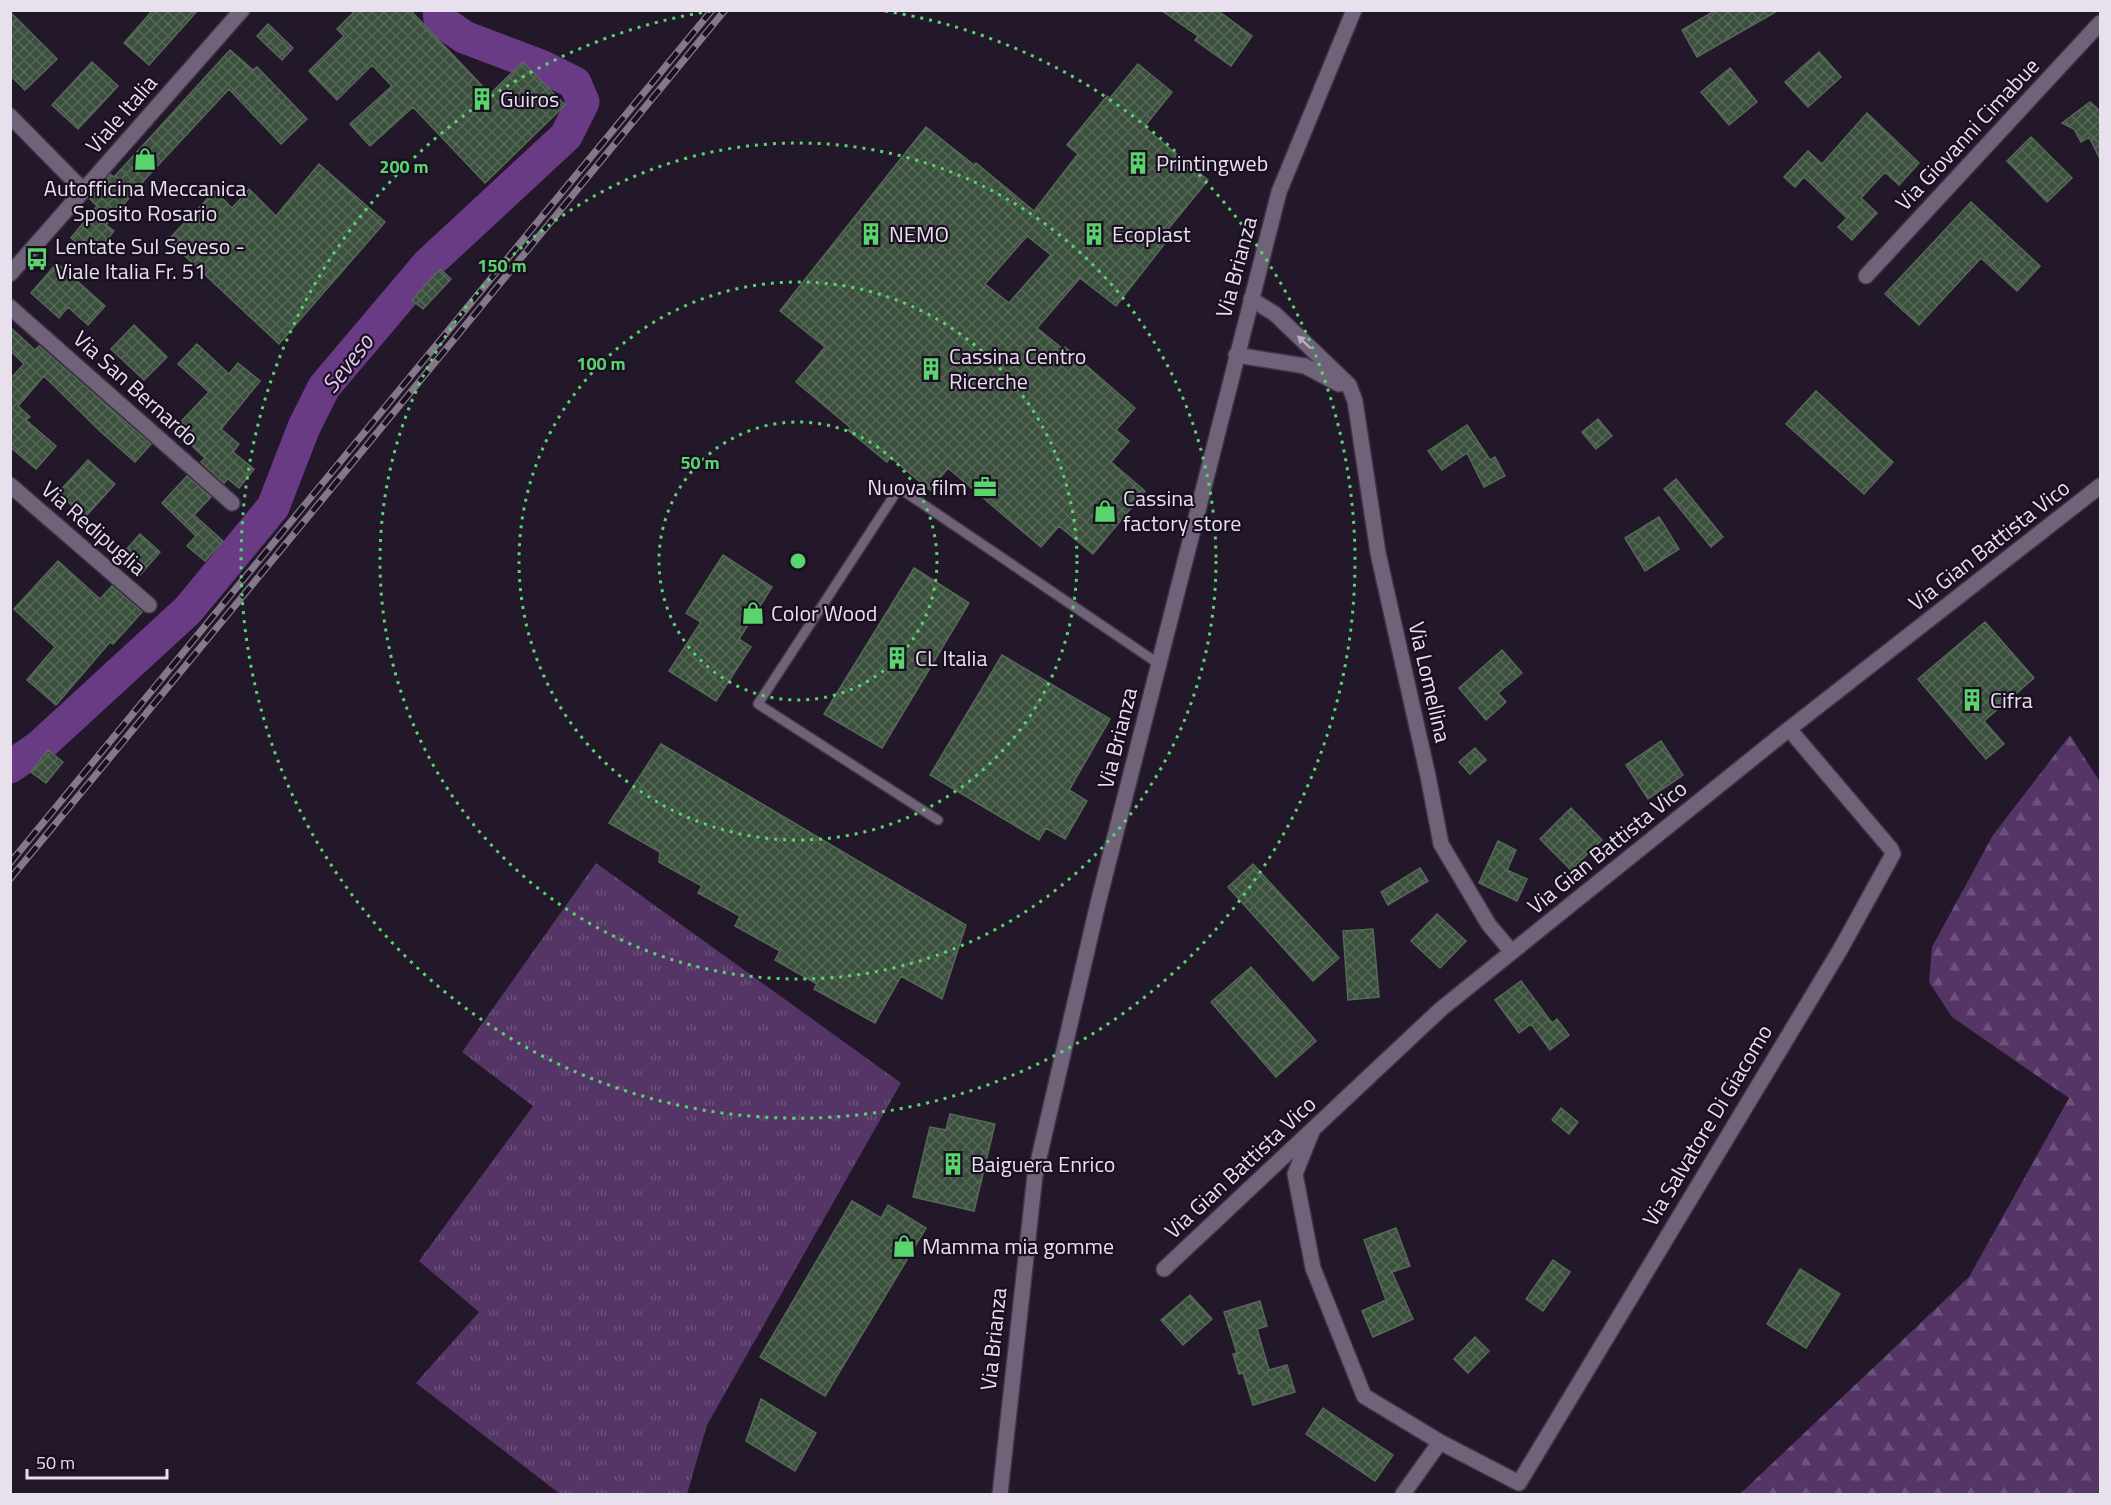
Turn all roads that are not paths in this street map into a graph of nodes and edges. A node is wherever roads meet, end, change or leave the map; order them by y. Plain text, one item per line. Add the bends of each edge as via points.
1 (242, 10) edge
2 (1354, 10) edge
3 (2100, 23) edge
4 (10, 116) edge
5 (84, 191) junction
6 (10, 274) edge
7 (1866, 276) dead end
8 (1251, 298) junction
9 (10, 307) edge
10 (1236, 355) junction
11 (1355, 401) junction
12 (10, 485) edge
13 (2100, 486) edge
14 (232, 503) dead end
15 (149, 605) dead end
16 (1159, 664) junction
17 (1789, 729) junction
18 (938, 819) dead end
19 (1512, 952) junction
20 (1313, 1129) junction
21 (1164, 1269) dead end
22 (1440, 1442) junction
23 (1000, 1494) edge
24 (1403, 1494) edge

1 - 5 street, Viale Italia
2 - 8 street, Via Brianza via 1279,192
3 - 7 street, Via Giovanni Cimabue
4 - 5 street
5 - 6 street, Viale Italia
8 - 10 street, Via Brianza
11 -> 8 street, Via Lomellina via 1349,385 1334,370 1275,314
9 - 14 street, Via San Bernardo
10 - 11 street via 1305,366 1337,382
10 - 16 street, Via Brianza
11 - 19 street, Via Lomellina via 1378,553 1441,844 1489,925
12 - 15 street, Via Redipuglia
13 - 17 street, Via Gian Battista Vico
16 - 18 lane via 898,488 758,704
16 - 23 street, Via Brianza via 1035,1175
17 - 19 street, Via Gian Battista Vico
17 - 22 street, Via Salvatore Di Giacomo via 1893,854 1519,1483
19 - 20 street, Via Gian Battista Vico via 1441,1009
20 - 21 street, Via Gian Battista Vico
20 - 22 street, Via Salvatore Di Giacomo via 1295,1174 1313,1268 1364,1396
22 - 24 street

